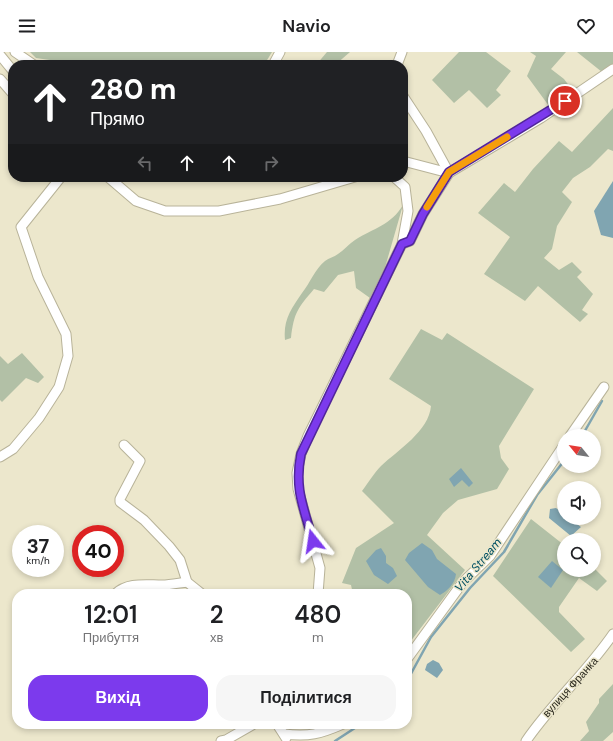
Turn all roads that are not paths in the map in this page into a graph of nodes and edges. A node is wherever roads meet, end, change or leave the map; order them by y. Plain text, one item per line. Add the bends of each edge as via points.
1 (15, 52) edge
2 (0, 55) edge
3 (27, 60) edge
4 (8, 65) edge
5 (613, 69) edge
6 (0, 79) edge
7 (8, 88) edge
8 (408, 104) edge
9 (408, 162) edge
10 (449, 172) junction
11 (58, 182) edge
12 (114, 182) edge
13 (338, 182) edge
14 (400, 182) edge
15 (402, 244) junction
16 (604, 387) dead end
17 (575, 429) edge
18 (124, 445) dead end
19 (557, 456) edge
20 (0, 457) edge
21 (187, 582) junction
22 (122, 589) edge
23 (196, 589) edge
24 (318, 589) edge
25 (613, 634) edge
26 (412, 651) edge
27 (245, 729) edge
28 (280, 729) edge
29 (332, 729) edge
30 (286, 738) edge
31 (221, 741) edge
32 (526, 741) edge

1 - 3 street
2 - 4 street
5 - 10 street via 541,118
6 - 7 street
8 - 10 street
9 - 10 street
10 - 15 street via 410,241
11 - 20 street via 21,227 38,277 66,334 68,356 59,387 39,418 13,449
12 - 13 street via 136,201 165,212 219,211 280,199
14 - 15 street via 405,187 408,210
15 - 24 street via 301,454 297,472 298,489 320,568
16 - 17 street
18 - 21 street via 140,461 120,502 144,520 170,546 180,560
19 - 26 street via 490,556 463,582
21 - 22 street via 126,586
21 - 23 street
25 - 32 street, вулиця Франка via 598,656 541,719
27 - 31 street
28 - 30 street
29 - 30 street

